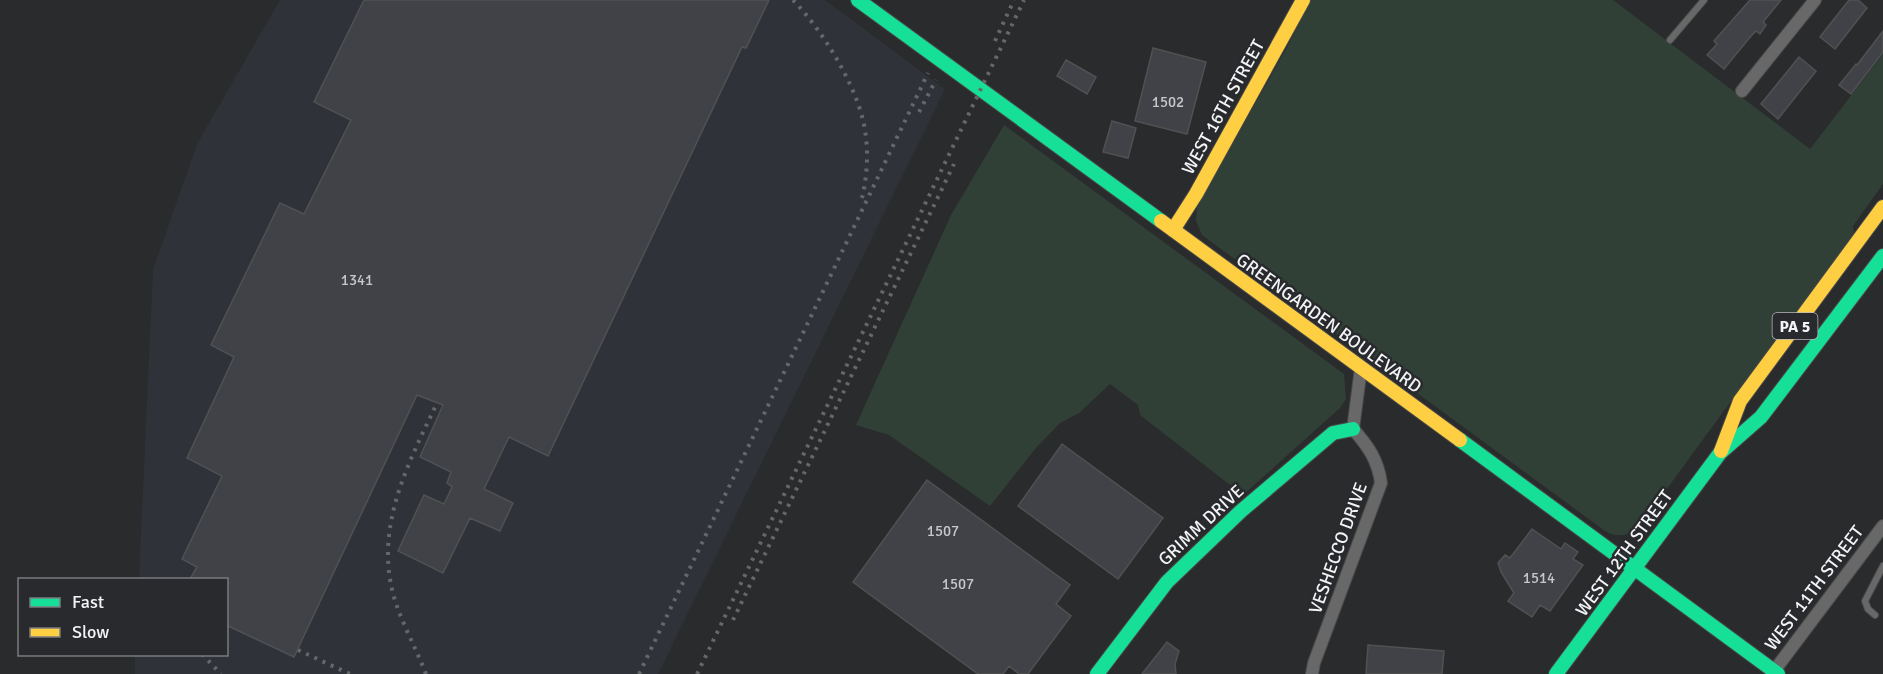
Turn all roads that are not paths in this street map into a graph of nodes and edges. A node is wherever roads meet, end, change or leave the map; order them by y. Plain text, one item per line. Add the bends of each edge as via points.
1 (858, 0) edge
2 (1302, 0) edge
3 (1704, 0) edge
4 (1815, 0) edge
5 (1670, 40) dead end
6 (1742, 92) dead end
7 (1883, 207) edge
8 (1173, 230) junction
9 (1883, 256) edge
10 (1361, 369) junction
11 (1353, 429) junction
12 (1720, 453) junction
13 (1883, 526) edge
14 (1883, 566) edge
15 (1635, 568) junction
16 (1875, 615) dead end
17 (1776, 673) edge
18 (1097, 674) edge
19 (1312, 674) edge
20 (1556, 674) edge

1 - 8 street, GREENGARDEN BOULEVARD
2 - 8 street, WEST 16TH STREET
3 - 5 lane
4 - 6 street
7 - 12 street, WEST 12TH STREET / PA 5 via 1740,401
8 - 10 street, GREENGARDEN BOULEVARD
9 - 12 street, WEST 12TH STREET / PA 5 via 1761,417
10 - 11 street
10 - 15 street, GREENGARDEN BOULEVARD
11 - 18 street, GRIMM DRIVE via 1333,433 1167,582
11 - 19 street, VESHECCO DRIVE via 1371,450 1382,483
12 - 15 street, WEST 12TH STREET / PA 5
13 - 17 street, WEST 11TH STREET
14 - 16 lane via 1865,601
15 - 17 street, GREENGARDEN BOULEVARD
15 - 20 street, WEST 12TH STREET / PA 5

